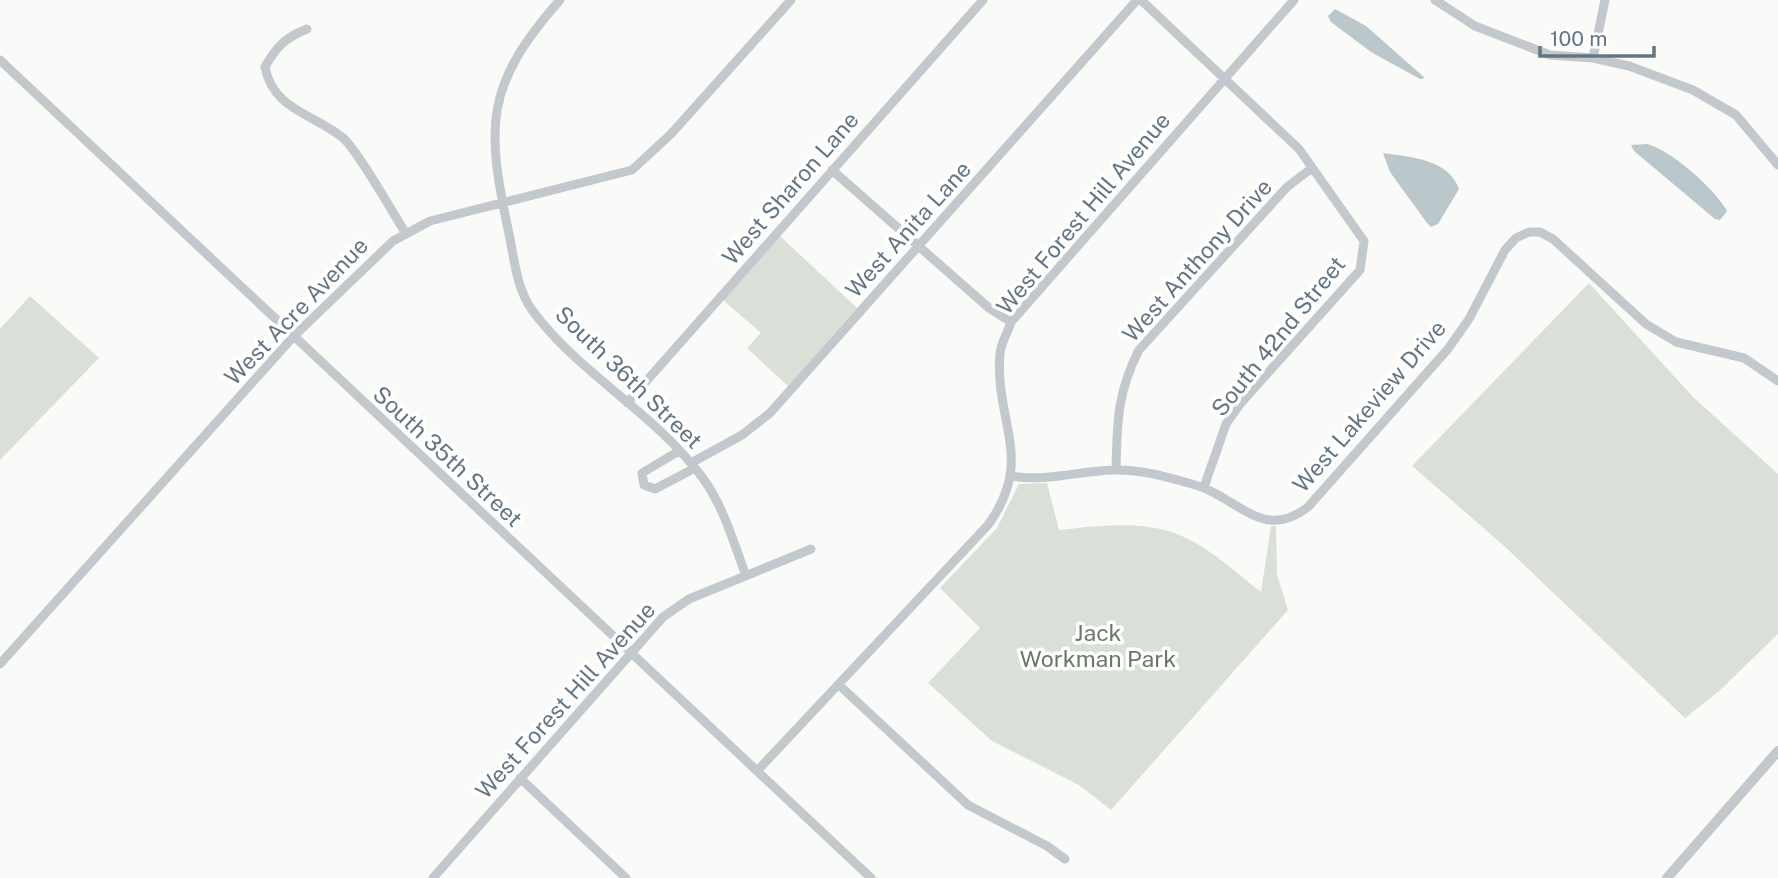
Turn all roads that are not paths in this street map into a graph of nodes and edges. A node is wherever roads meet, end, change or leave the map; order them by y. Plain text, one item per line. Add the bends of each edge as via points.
1 (560, 0) edge
2 (791, 0) edge
3 (983, 0) edge
4 (1139, 0) edge
5 (1294, 0) edge
6 (1436, 0) edge
7 (1605, 0) edge
8 (307, 29) dead end
9 (1593, 58) junction
10 (0, 60) edge
11 (1224, 79) junction
12 (1778, 164) edge
13 (1312, 168) junction
14 (832, 170) junction
15 (503, 203) junction
16 (405, 232) junction
17 (918, 246) junction
18 (1011, 322) junction
19 (293, 337) junction
20 (1778, 381) edge
21 (627, 403) junction
22 (679, 451) junction
23 (693, 465) junction
24 (1116, 470) junction
25 (1012, 476) junction
26 (1204, 487) junction
27 (811, 549) dead end
28 (745, 573) junction
29 (630, 652) junction
30 (0, 664) edge
31 (839, 685) junction
32 (1778, 751) edge
33 (758, 770) junction
34 (520, 778) junction
35 (1065, 859) dead end
36 (433, 878) edge
37 (626, 878) edge
38 (871, 878) edge
39 (1667, 878) edge

1 - 15 street via 522,45 500,92 493,134
2 - 15 street, West Acre Avenue via 671,134 632,170
3 - 14 street, West Sharon Lane
4 - 11 street, South 42nd Street
4 - 17 street, West Anita Lane
5 - 11 street, West Forest Hill Avenue
6 - 9 street via 1498,36 1550,55
7 - 9 street
8 - 16 street via 288,36 274,51 265,67 268,83 276,96 344,138
9 - 12 street via 1629,66 1714,100 1750,129
10 - 19 street, South 35th Street
11 - 13 street, South 42nd Street via 1299,149
11 - 18 street, West Forest Hill Avenue
13 - 24 street, West Anthony Drive via 1287,187 1139,350 1125,378 1117,411
13 - 26 street, South 42nd Street via 1364,241 1360,270 1241,403 1226,424
14 - 17 street
14 - 21 street, West Sharon Lane
15 - 16 street, West Acre Avenue
15 - 21 street, South 36th Street via 519,282 530,307 554,336
16 - 19 street, West Acre Avenue
17 - 18 street
17 - 23 street, West Anita Lane via 762,422
18 - 25 street, West Forest Hill Avenue via 1000,350
19 - 29 street, South 35th Street
19 - 30 street, West Acre Avenue
20 - 26 street, West Lakeview Drive via 1744,358 1696,348 1661,333 1553,239 1529,232 1505,250 1448,349 1295,518 1262,520
21 - 22 street, South 36th Street
22 - 23 street, South 36th Street
22 - 23 street, West Anita Lane via 642,473 644,485 655,489
23 - 28 street, South 36th Street via 721,508
24 - 25 street via 1044,479
24 - 26 street via 1156,474
25 - 31 street, West Forest Hill Avenue via 1002,506 988,525
27 - 28 street, West Forest Hill Avenue
28 - 29 street, West Forest Hill Avenue via 670,611
29 - 33 street, South 35th Street
29 - 34 street, West Forest Hill Avenue
31 - 33 street, West Forest Hill Avenue
31 - 35 street via 968,805
32 - 39 street
33 - 38 street, South 35th Street
34 - 36 street, West Forest Hill Avenue
34 - 37 street

